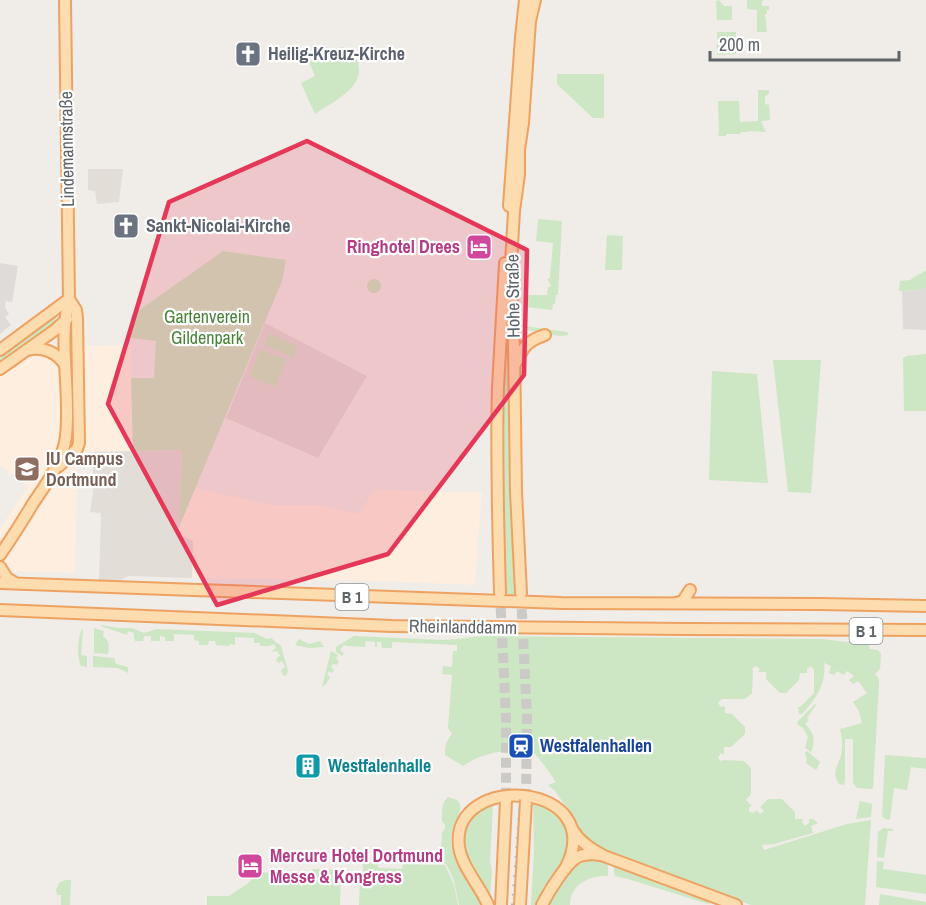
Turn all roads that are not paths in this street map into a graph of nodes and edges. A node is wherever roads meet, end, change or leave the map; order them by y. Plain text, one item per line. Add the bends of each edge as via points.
1 (65, 0) edge
2 (525, 0) edge
3 (535, 0) edge
4 (69, 299) junction
5 (76, 310) junction
6 (65, 321) junction
7 (545, 335) dead end
8 (0, 350) edge
9 (27, 350) junction
10 (514, 366) junction
11 (66, 367) junction
12 (0, 369) edge
13 (65, 443) junction
14 (77, 449) junction
15 (53, 473) junction
16 (0, 555) edge
17 (0, 567) edge
18 (0, 584) edge
19 (18, 584) junction
20 (500, 593) tunnel mouth
21 (521, 593) tunnel mouth
22 (926, 606) edge
23 (0, 610) edge
24 (926, 630) edge
25 (526, 800) tunnel mouth
26 (506, 801) tunnel mouth
27 (505, 820) junction
28 (571, 826) junction
29 (525, 849) junction
30 (604, 856) junction
31 (565, 869) junction
32 (488, 905) edge
33 (494, 905) edge
34 (501, 905) edge
35 (520, 905) edge
36 (526, 905) edge
37 (542, 905) edge
38 (736, 905) edge

1 - 4 main road, Lindemannstraße
2 - 20 main road, Hohe Straße via 498,386
3 - 10 main road, Hohe Straße via 530,21 512,245
4 - 5 main road
4 - 6 main road, Lindemannstraße
4 - 8 main road
5 - 6 main road
5 - 14 main road via 80,443
6 - 9 main road
6 - 11 main road, Lindemannstraße
7 - 10 main road via 526,345
9 - 11 main road via 46,350
9 - 12 main road
10 - 21 main road, Hohe Straße
11 - 13 main road, Lindemannstraße
13 - 14 main road via 69,452
13 - 15 main road, Lindemannstraße
14 - 15 main road, Lindemannstraße
15 - 16 main road, Lindemannstraße
17 - 19 main road via 7,578
18 - 19 main road, Rheinlanddamm / B 1
19 - 22 main road, Rheinlanddamm / B 1 via 561,603
23 - 24 main road, Rheinlanddamm / B 1 via 392,626
25 - 29 main road
26 - 27 main road
27 - 33 main road
27 - 34 main road
28 - 30 main road via 587,846
28 - 31 main road via 573,851
28 - 32 main road via 553,805 529,796 508,796 476,807 462,825 459,848
29 - 35 main road
29 - 36 main road
30 - 31 main road via 576,858
30 - 38 main road
31 - 37 main road

